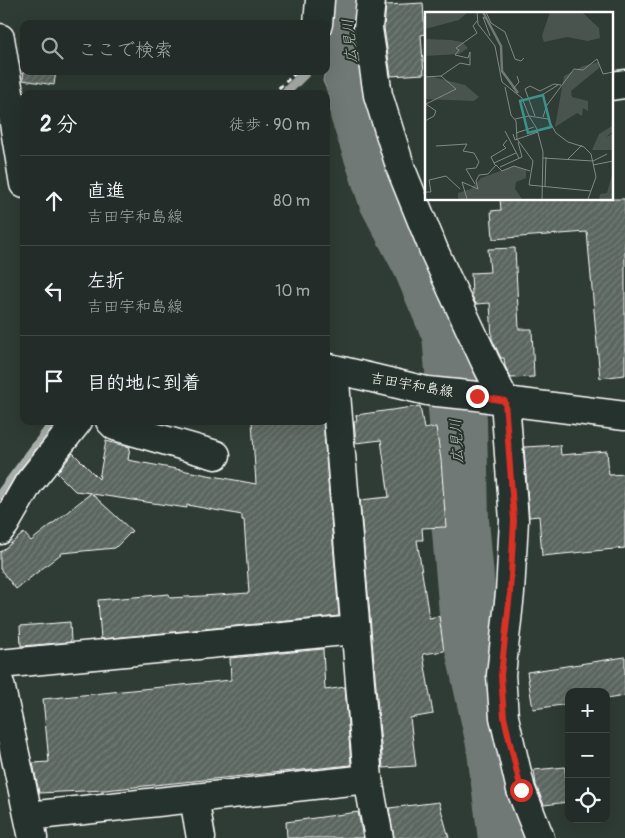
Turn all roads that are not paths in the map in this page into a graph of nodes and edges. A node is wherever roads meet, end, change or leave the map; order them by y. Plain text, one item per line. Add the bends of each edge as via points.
1 (320, 0) edge
2 (371, 0) edge
3 (318, 20) edge
4 (0, 38) edge
5 (625, 84) edge
6 (612, 86) edge
7 (20, 160) edge
8 (330, 369) edge
9 (505, 401) junction
10 (625, 416) edge
11 (75, 425) edge
12 (114, 425) edge
13 (216, 455) dead end
14 (0, 530) edge
15 (355, 630) junction
16 (0, 664) edge
17 (1, 696) edge
18 (368, 779) junction
19 (194, 798) junction
20 (31, 827) edge
21 (201, 838) edge
22 (379, 838) edge
23 (540, 838) edge

1 - 3 street
2 - 9 street via 368,28 378,95 402,169 435,253
4 - 7 street
5 - 6 street
8 - 9 street, 吉田宇和島線 via 427,391
8 - 15 street
9 - 10 street, 吉田宇和島線
9 - 23 street via 514,520 501,675 504,717 521,790
11 - 14 street via 28,484
12 - 13 street
15 - 16 street
15 - 18 street
17 - 20 street
18 - 19 street
18 - 22 street
19 - 20 street
19 - 21 street

